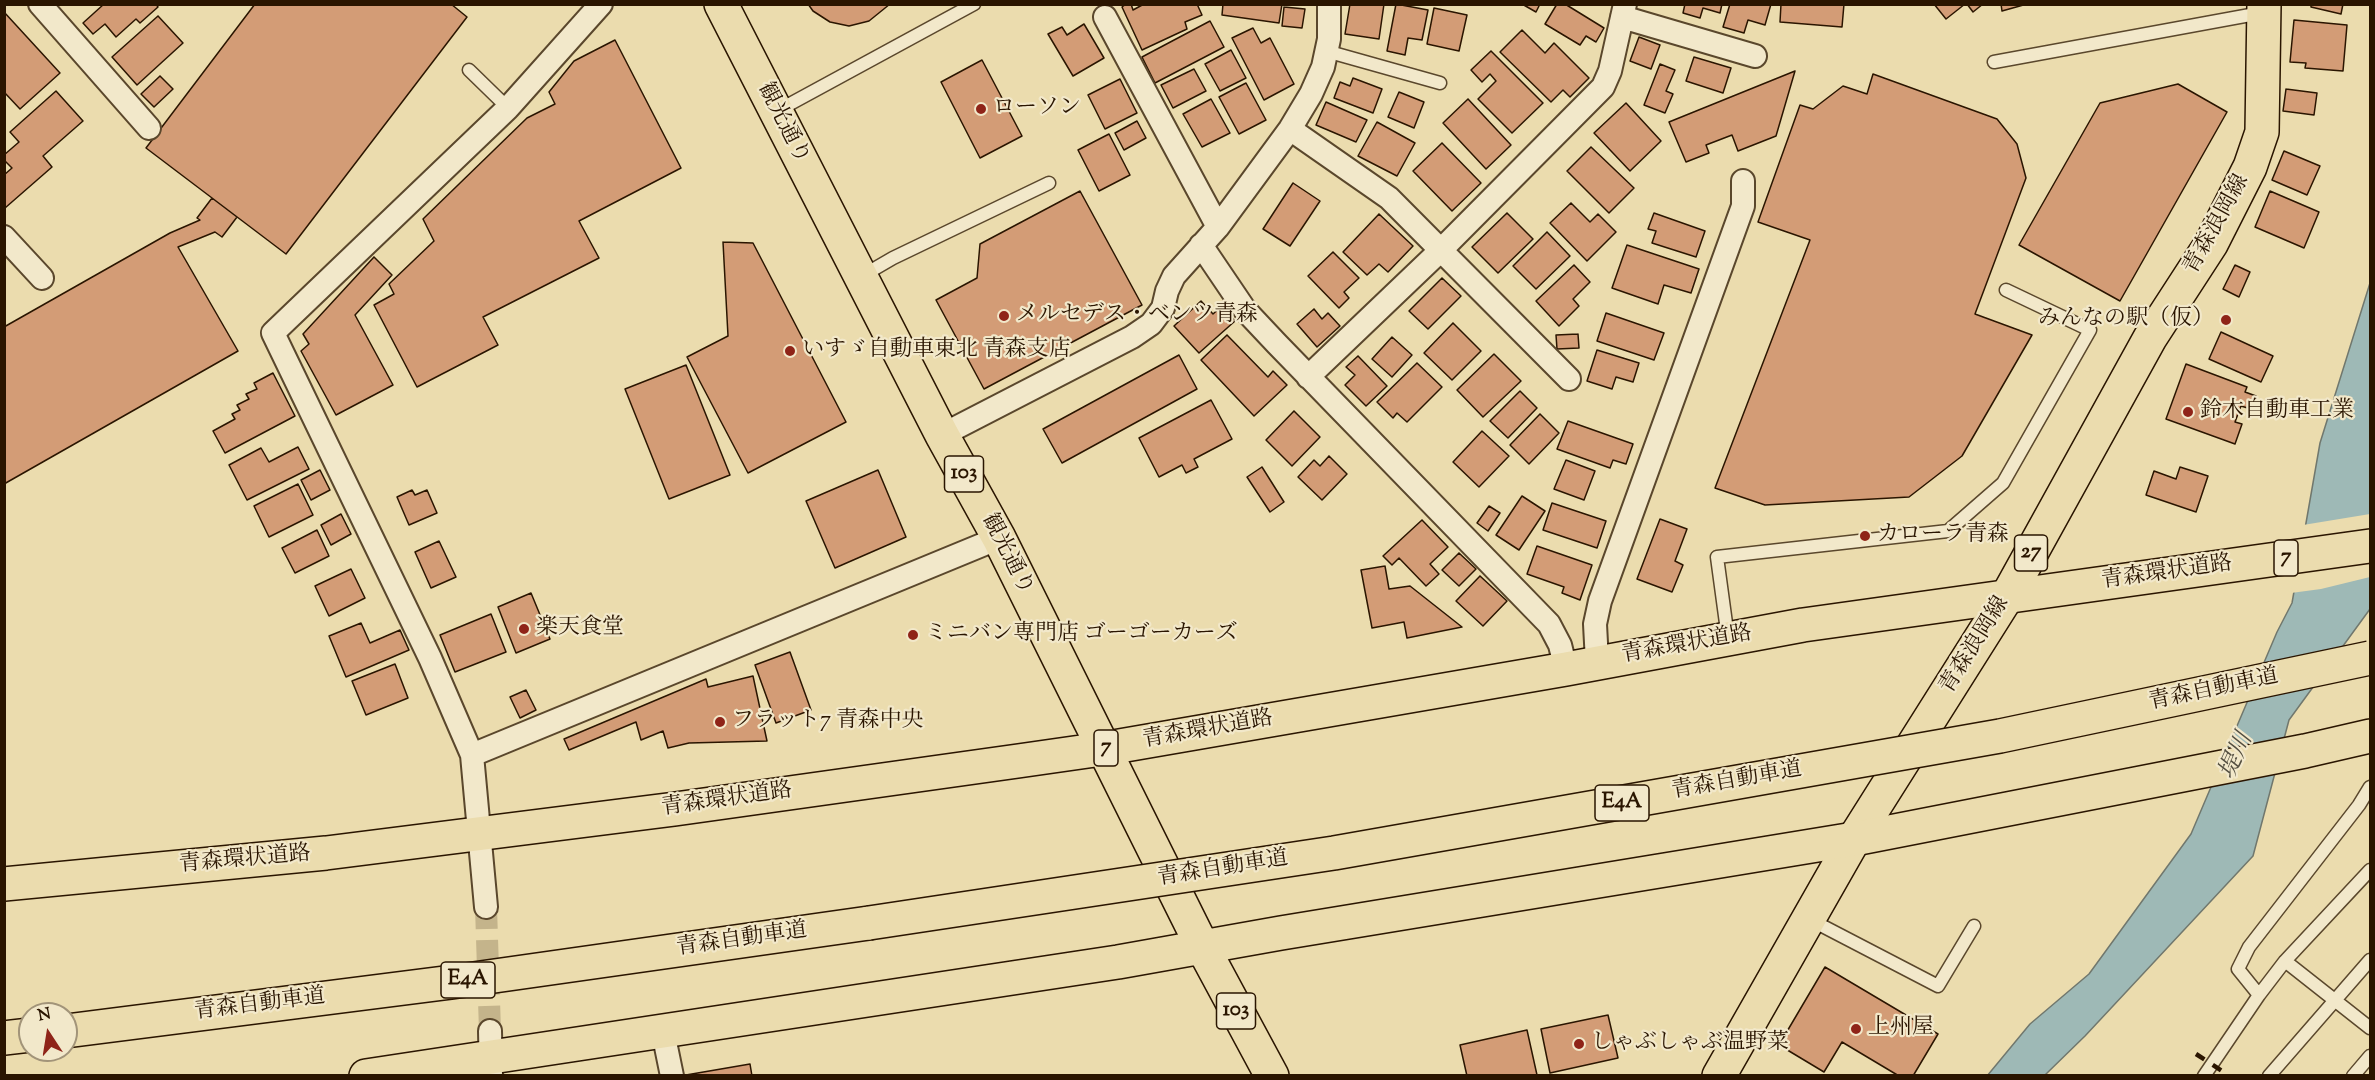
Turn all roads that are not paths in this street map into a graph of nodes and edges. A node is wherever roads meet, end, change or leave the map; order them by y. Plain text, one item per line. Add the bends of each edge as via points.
1 (40, 4) edge
2 (601, 4) edge
3 (721, 4) edge
4 (974, 4) edge
5 (1329, 4) edge
6 (2265, 9) edge
7 (1623, 11) edge
8 (1105, 17) dead end
9 (1326, 51) junction
10 (1755, 56) dead end
11 (1994, 63) dead end
12 (469, 70) dead end
13 (1440, 84) dead end
14 (508, 108) junction
15 (776, 111) junction
16 (149, 128) dead end
17 (1290, 129) junction
18 (1743, 181) dead end
19 (1049, 183) dead end
20 (1218, 227) junction
21 (4, 237) edge
22 (1201, 245) junction
23 (1442, 249) junction
24 (861, 277) junction
25 (42, 278) dead end
26 (2006, 290) dead end
27 (1308, 377) junction
28 (1569, 379) dead end
29 (942, 435) junction
30 (999, 538) junction
31 (2370, 546) edge
32 (2008, 595) junction
33 (1728, 639) junction
34 (2370, 658) edge
35 (1582, 665) junction
36 (2370, 736) edge
37 (1102, 749) junction
38 (472, 755) junction
39 (2370, 787) edge
40 (481, 833) junction
41 (1854, 839) junction
42 (2370, 870) edge
43 (4, 884) edge
44 (486, 907) tunnel mouth
45 (1809, 919) junction
46 (1974, 926) dead end
47 (1202, 946) junction
48 (2370, 960) edge
49 (2285, 961) junction
50 (2259, 995) junction
51 (2336, 999) junction
52 (2370, 1028) edge
53 (78, 1029) edge
54 (663, 1032) junction
55 (490, 1055) edge
56 (2370, 1056) edge
57 (366, 1076) edge
58 (672, 1076) edge
59 (1272, 1076) edge
60 (1719, 1076) edge
61 (2204, 1076) edge
62 (2269, 1076) edge
63 (2353, 1076) edge

1 - 16 street
2 - 14 street
3 - 15 main road, 観光通り / 103
4 - 15 lane
5 - 9 street
6 - 11 lane
6 - 32 main road, 青森浪岡線 / 27 via 2262,132 2250,167 2211,244 2150,338
7 - 10 street
7 - 23 street via 1603,87
8 - 20 street
9 - 13 lane
9 - 17 street via 1311,93
12 - 14 lane
14 - 38 street via 273,333 430,658
15 - 24 main road, 観光通り / 103
17 - 20 street
17 - 23 street via 1389,198
18 - 35 street via 1743,206 1600,601
19 - 24 lane
20 - 22 street
21 - 25 street
22 - 27 street via 1245,310
22 - 29 street via 1174,276 1163,308 1151,324
23 - 27 street
23 - 28 street
24 - 29 main road, 観光通り / 103
26 - 33 lane via 2090,330 2003,483 1948,531 1717,557
27 - 35 street via 1549,624 1560,645
29 - 30 main road, 観光通り / 103
30 - 37 main road, 観光通り / 103
30 - 38 street
31 - 32 main road, 青森環状道路 / 7
32 - 33 main road, 青森環状道路 / 7
32 - 41 main road, 青森浪岡線 / 27
33 - 35 main road, 青森環状道路 / 7
34 - 53 main road, 青森自動車道 / E4A, bridge via 1989,738 1334,854 452,982
35 - 37 main road, 青森環状道路 / 7
36 - 41 main road
37 - 40 main road, 青森環状道路 / 7
37 - 47 main road, 観光通り / 103
38 - 40 street
39 - 50 lane via 2248,946 2238,969
40 - 43 main road, 青森環状道路 / 7 via 326,853
40 - 44 street
41 - 45 main road, 青森浪岡線 / 27
41 - 47 main road
42 - 49 lane
45 - 46 lane via 1938,986
45 - 60 main road, 青森浪岡線 / 27
47 - 54 main road
47 - 59 main road, 観光通り / 103
48 - 51 lane
49 - 50 lane
49 - 51 lane
50 - 61 lane
51 - 52 lane
51 - 62 lane
54 - 55 main road
54 - 58 street
55 - 57 main road
56 - 63 lane

